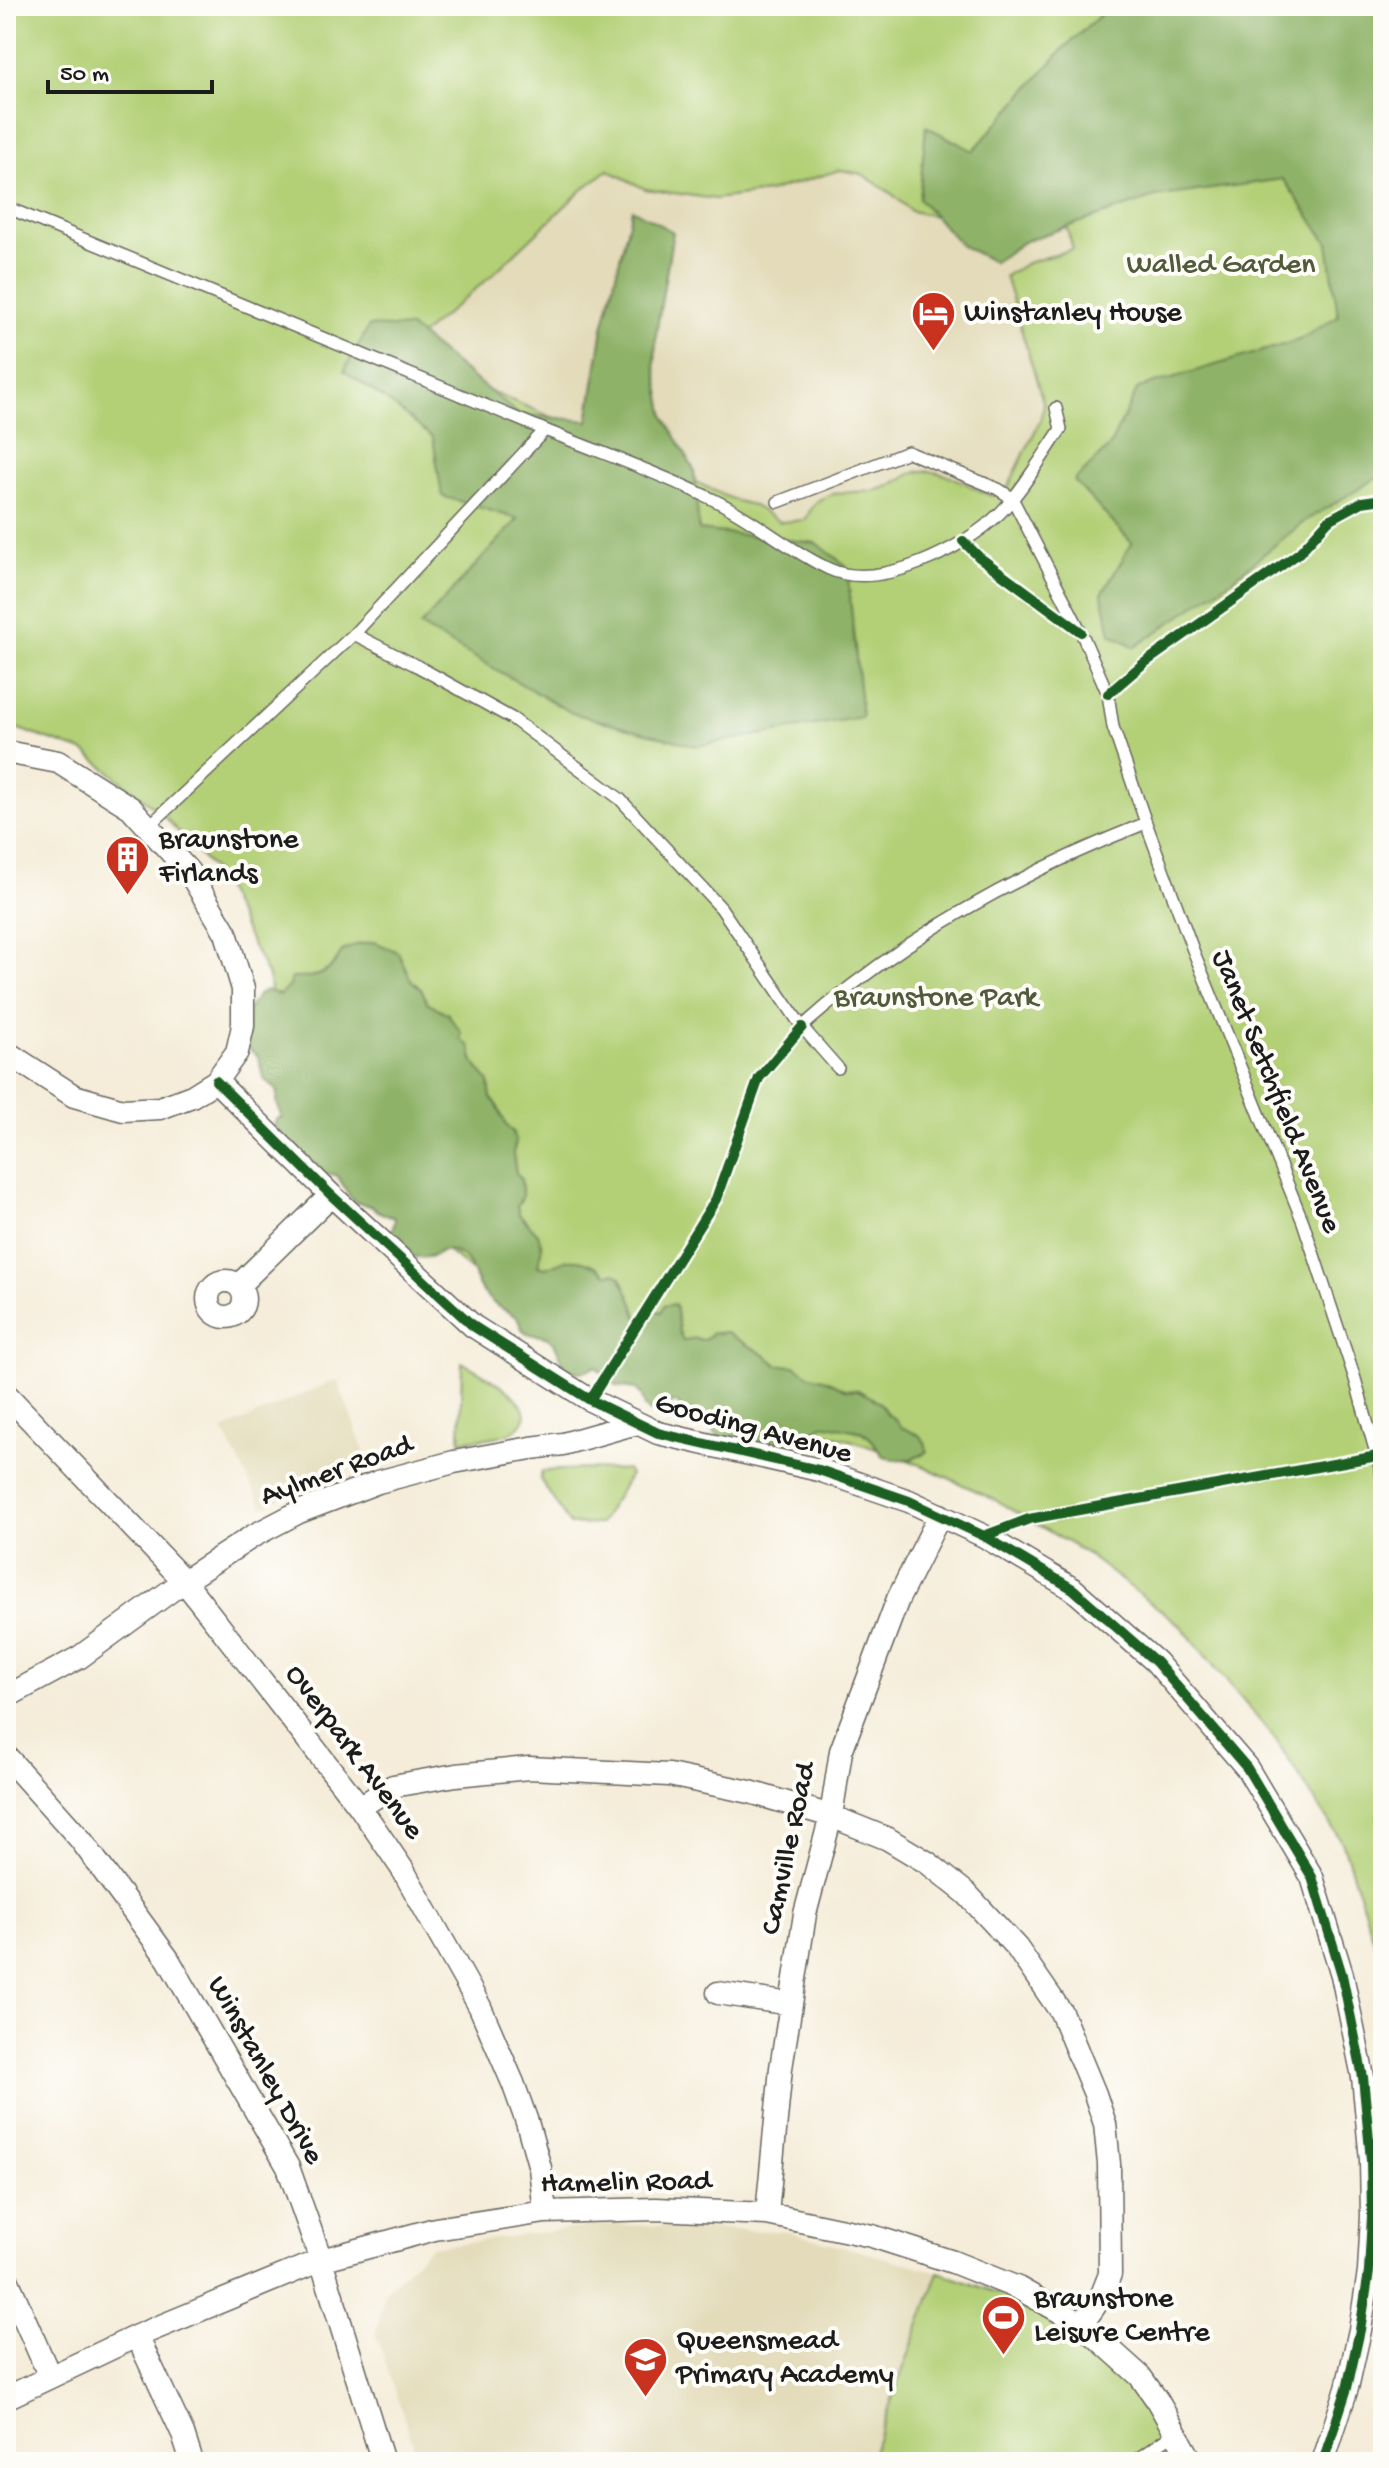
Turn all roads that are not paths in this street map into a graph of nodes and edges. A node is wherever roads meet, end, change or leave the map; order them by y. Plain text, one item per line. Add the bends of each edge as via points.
1 (6, 207) edge
2 (1056, 408) dead end
3 (545, 430) junction
4 (1012, 498) junction
5 (778, 502) dead end
6 (354, 634) junction
7 (6, 752) edge
8 (1146, 823) junction
9 (148, 827) junction
10 (802, 1027) junction
11 (6, 1052) edge
12 (838, 1068) dead end
13 (216, 1081) junction
14 (331, 1195) junction
15 (239, 1285) dead end
16 (6, 1394) edge
17 (637, 1423) junction
18 (1383, 1478) edge
19 (940, 1515) junction
20 (184, 1581) junction
21 (6, 1697) edge
22 (6, 1756) edge
23 (360, 1807) junction
24 (831, 1816) junction
25 (718, 1993) dead end
26 (791, 2004) junction
27 (545, 2212) junction
28 (767, 2214) junction
29 (321, 2260) junction
30 (6, 2277) edge
31 (1082, 2324) junction
32 (137, 2336) junction
33 (50, 2377) junction
34 (6, 2398) edge
35 (1177, 2432) junction
36 (192, 2462) edge
37 (383, 2462) edge
38 (1133, 2462) edge
39 (1192, 2462) edge
40 (1323, 2462) edge

1 - 3 lane
2 - 4 lane via 1061,429
3 - 4 lane via 714,500 831,570 855,575 882,574 937,555 987,524
3 - 6 lane
4 - 5 lane via 908,452
4 - 8 lane, Janet Setchfield Avenue via 1108,694 1113,727
6 - 9 lane
6 - 10 lane via 513,719 620,799 721,908
7 - 9 street via 58,762 131,808
8 - 10 lane via 1018,879 884,960
8 - 18 lane, Janet Setchfield Avenue via 1303,1222
9 - 13 street via 189,872 226,933 243,989 237,1052
10 - 12 lane
11 - 13 street via 74,1096 123,1110 160,1108
13 - 14 street, Gooding Avenue
14 - 15 street
14 - 17 street, Gooding Avenue via 473,1326 590,1400
16 - 20 street, Overpark Avenue
17 - 19 street, Gooding Avenue via 658,1433 819,1470
17 - 20 street, Aylmer Road via 563,1444 454,1462 378,1482 299,1512
19 - 24 street, Camville Road via 869,1671 841,1751
19 - 40 street, Gooding Avenue via 1073,1589 1156,1662 1247,1768 1312,1877 1342,1975 1360,2062 1371,2160 1369,2272 1360,2330
20 - 21 street, Aylmer Road via 80,1657
20 - 23 street, Overpark Avenue
22 - 29 street, Winstanley Drive via 81,1840 168,1959 288,2167
23 - 24 street via 393,1786 542,1768 669,1775
23 - 27 street, Overpark Avenue via 403,1870 480,2007 527,2122
24 - 26 street, Camville Road via 805,1914
24 - 31 street via 888,1839 966,1893 1017,1948 1061,2012 1105,2124 1109,2164 1110,2274
25 - 26 street
26 - 28 street, Camville Road
27 - 28 street, Hamelin Road
27 - 29 street, Hamelin Road via 435,2229
28 - 31 street, Hamelin Road via 872,2236 953,2262 1018,2288
29 - 32 street, Hamelin Road
29 - 37 street, Winstanley Drive
30 - 33 street
31 - 35 street, Hamelin Road via 1140,2376
32 - 33 street, Hamelin Road
32 - 36 street
33 - 34 street, Hamelin Road
35 - 38 lane
35 - 39 street, Hamelin Road

